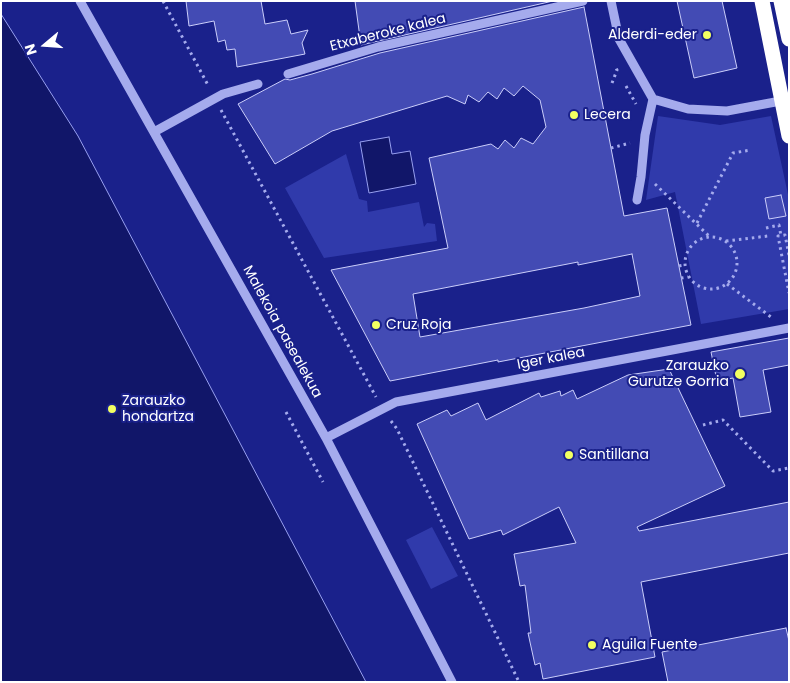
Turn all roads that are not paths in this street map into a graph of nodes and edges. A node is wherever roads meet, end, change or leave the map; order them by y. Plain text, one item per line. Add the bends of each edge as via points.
1 (80, 1) edge
2 (582, 1) edge
3 (611, 1) edge
4 (762, 1) edge
5 (781, 1) edge
6 (789, 38) edge
7 (288, 74) dead end
8 (258, 84) dead end
9 (653, 99) junction
10 (785, 100) edge
11 (154, 132) junction
12 (789, 136) edge
13 (637, 200) dead end
14 (788, 328) edge
15 (326, 438) junction
16 (452, 682) edge

1 - 11 street, Malekoia pasealekua
2 - 7 street, Etxaberoke kalea via 378,47
3 - 9 street via 619,39
4 - 10 highway
5 - 6 highway
8 - 11 street via 223,94
9 - 10 street via 688,109 727,111
9 - 13 street
10 - 12 highway
11 - 15 street, Malekoia pasealekua
14 - 15 street, Iger kalea via 396,402
15 - 16 street, Malekoia pasealekua

